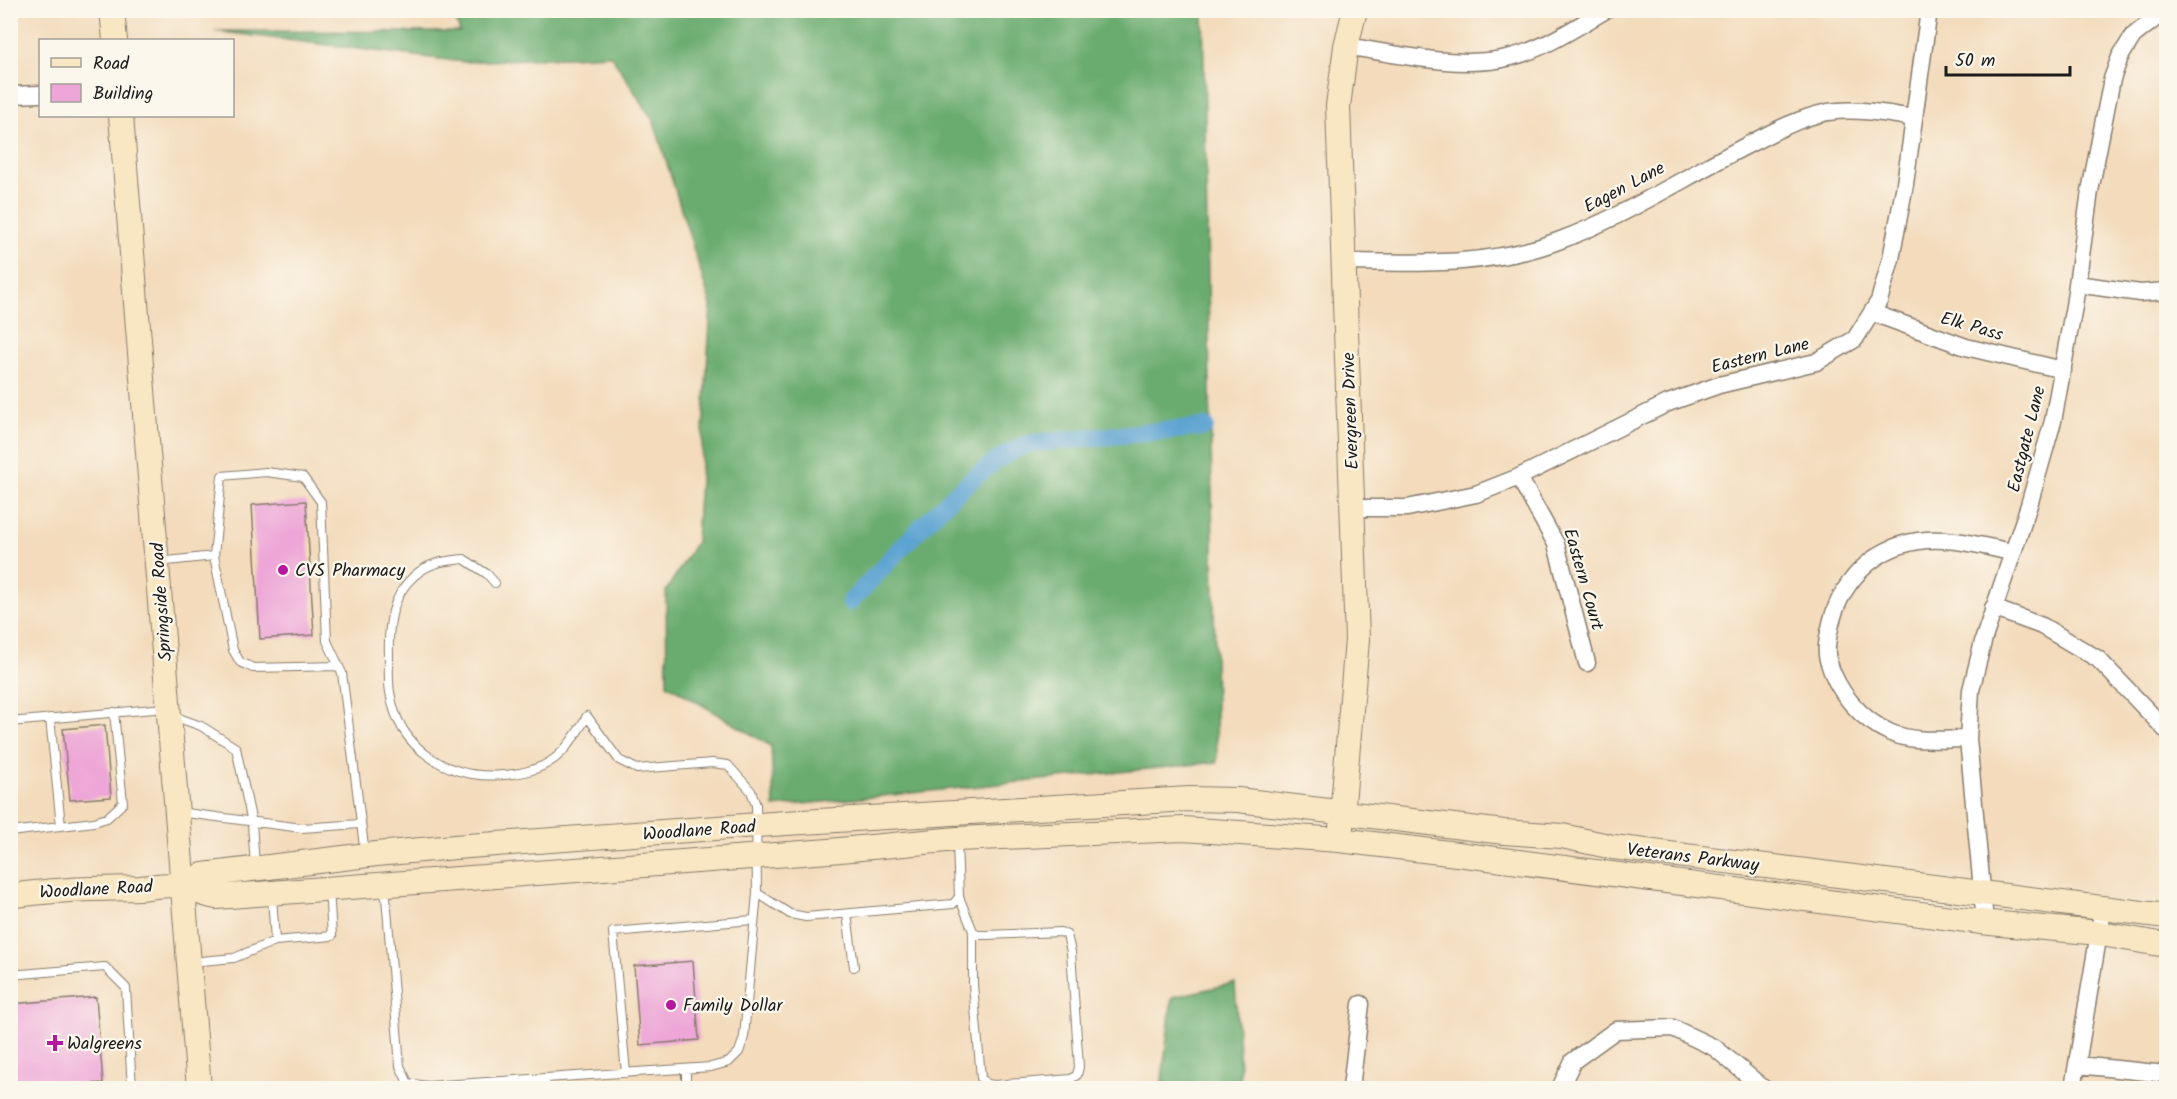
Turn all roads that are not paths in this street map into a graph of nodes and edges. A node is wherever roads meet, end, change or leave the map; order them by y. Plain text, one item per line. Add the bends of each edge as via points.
1 (112, 10) edge
2 (1355, 10) edge
3 (1606, 10) edge
4 (1929, 10) edge
5 (2166, 10) edge
6 (115, 39) edge
7 (1346, 46) junction
8 (39, 94) edge
9 (10, 95) edge
10 (121, 117) edge
11 (1913, 118) junction
12 (1343, 262) junction
13 (2077, 284) junction
14 (2166, 291) edge
15 (1873, 313) junction
16 (2063, 370) junction
17 (1519, 477) junction
18 (1353, 508) junction
19 (2012, 552) junction
20 (214, 555) junction
21 (158, 562) junction
22 (495, 583) dead end
23 (1993, 608) junction
24 (1587, 663) dead end
25 (339, 666) junction
26 (169, 711) junction
27 (114, 712) junction
28 (50, 718) junction
29 (10, 722) edge
30 (2166, 730) edge
31 (1968, 739) junction
32 (1221, 800) joint
33 (177, 812) junction
34 (1342, 814) junction
35 (252, 823) junction
36 (360, 824) junction
37 (61, 826) junction
38 (755, 826) junction
39 (1221, 831) joint
40 (10, 832) edge
41 (957, 839) junction
42 (1339, 840) junction
43 (365, 855) junction
44 (756, 856) junction
45 (255, 870) junction
46 (385, 885) junction
47 (182, 886) junction
48 (329, 888) junction
49 (272, 892) junction
50 (757, 893) junction
51 (1982, 894) junction
52 (10, 896) edge
53 (959, 897) junction
54 (2103, 909) junction
55 (847, 914) junction
56 (2166, 916) edge
57 (753, 920) junction
58 (1985, 922) junction
59 (973, 931) junction
60 (2100, 935) junction
61 (275, 940) junction
62 (2166, 945) edge
63 (188, 962) junction
64 (854, 967) dead end
65 (10, 975) edge
66 (1361, 1004) dead end
67 (2078, 1065) junction
68 (686, 1069) junction
69 (403, 1072) junction
70 (626, 1073) junction
71 (2166, 1074) edge
72 (545, 1078) junction
73 (132, 1089) edge
74 (199, 1089) edge
75 (405, 1089) edge
76 (546, 1089) edge
77 (686, 1089) edge
78 (1351, 1089) edge
79 (1560, 1089) edge
80 (1763, 1089) edge
81 (2073, 1089) edge

1 - 6 main road
2 - 7 main road, Evergreen Drive
3 - 7 street via 1535,49 1486,61
4 - 11 street, Eastern Lane
5 - 13 street, Eastgate Lane via 2133,36 2112,79 2090,190
7 - 12 main road, Evergreen Drive via 1338,105
8 - 9 street
10 - 21 main road, Springside Road
11 - 12 street, Eagen Lane via 1852,110 1805,119 1760,138 1581,232 1508,256 1436,263
11 - 15 street, Eastern Lane via 1896,236 1886,280
12 - 18 main road, Evergreen Drive
13 - 14 street via 2140,293
13 - 16 street, Eastgate Lane
15 - 16 street, Elk Pass via 1966,347
15 - 17 street, Eastern Lane via 1856,339 1816,363 1719,385 1668,403
16 - 19 street, Eastgate Lane via 2046,449
17 - 18 street, Eastern Lane via 1476,494 1427,505
17 - 24 street, Eastern Court via 1556,544
18 - 34 main road, Evergreen Drive via 1357,640
19 - 23 street, Eastgate Lane
19 - 31 street via 1935,539 1898,546 1880,554 1850,581 1832,617 1827,658 1859,712 1875,725 1913,739
20 - 21 lane
20 - 25 lane via 233,650 240,662 253,668
20 - 25 lane via 222,476 266,472 303,477 321,502 327,641
21 - 26 main road, Springside Road
22 - 38 lane via 464,559 436,562 413,577 394,603 388,635 390,693 397,718 409,739 443,767 489,777 516,774 542,766 565,751 587,716 619,760 637,769 728,765 751,790 756,805
23 - 30 street via 2042,626 2098,659
23 - 31 street, Eastgate Lane via 1971,690
25 - 36 lane
26 - 27 lane
26 - 33 main road, Springside Road
26 - 35 lane via 236,748
27 - 28 lane
27 - 37 lane via 123,804 107,818
28 - 29 lane
28 - 37 lane
31 - 51 street, Eastgate Lane
32 - 34 main road, Veterans Parkway
32 - 38 main road, Woodlane Road via 1094,803
33 - 35 lane
33 - 47 main road, Springside Road
34 - 42 main road, Evergreen Drive
34 - 51 main road, Veterans Parkway via 1562,836 1613,847
35 - 36 lane via 302,828
35 - 45 lane
36 - 43 lane
37 - 40 lane
38 - 43 main road, Woodlane Road
38 - 44 lane
39 - 41 main road, Woodlane Road via 1129,830
39 - 42 main road, Veterans Parkway
41 - 44 main road, Woodlane Road
41 - 53 lane
42 - 58 main road, Veterans Parkway
43 - 45 main road, Woodlane Road
44 - 46 main road, Woodlane Road
44 - 50 lane
45 - 47 main road, Woodlane Road via 203,875
46 - 48 main road, Woodlane Road
46 - 69 lane
47 - 49 main road, Woodlane Road via 200,895 217,897
47 - 52 main road, Woodlane Road via 84,888
47 - 63 main road, Springside Road
48 - 49 main road, Woodlane Road
48 - 61 lane via 332,936
49 - 61 lane
50 - 55 lane via 790,914
50 - 57 lane
51 - 54 main road, Veterans Parkway
51 - 58 street, Eastgate Lane
53 - 55 lane via 953,904
53 - 59 lane
54 - 56 main road, Veterans Parkway
54 - 60 street
55 - 64 lane
57 - 68 lane via 746,1025 739,1052 729,1062
57 - 70 lane via 613,932
58 - 60 main road, Veterans Parkway
59 - 59 lane via 977,935 1067,934 1077,1075 1071,1079 995,1085 981,1078 972,984
60 - 62 main road, Veterans Parkway
60 - 67 street via 2091,970
61 - 63 lane via 234,958
63 - 74 main road, Springside Road
65 - 73 lane via 105,967 126,988
66 - 78 street
67 - 71 street
67 - 81 street
68 - 70 lane
68 - 77 lane
69 - 72 lane via 408,1083 427,1086
69 - 75 lane
70 - 72 lane
72 - 76 lane
79 - 80 street via 1573,1061 1616,1030 1673,1028 1715,1048

